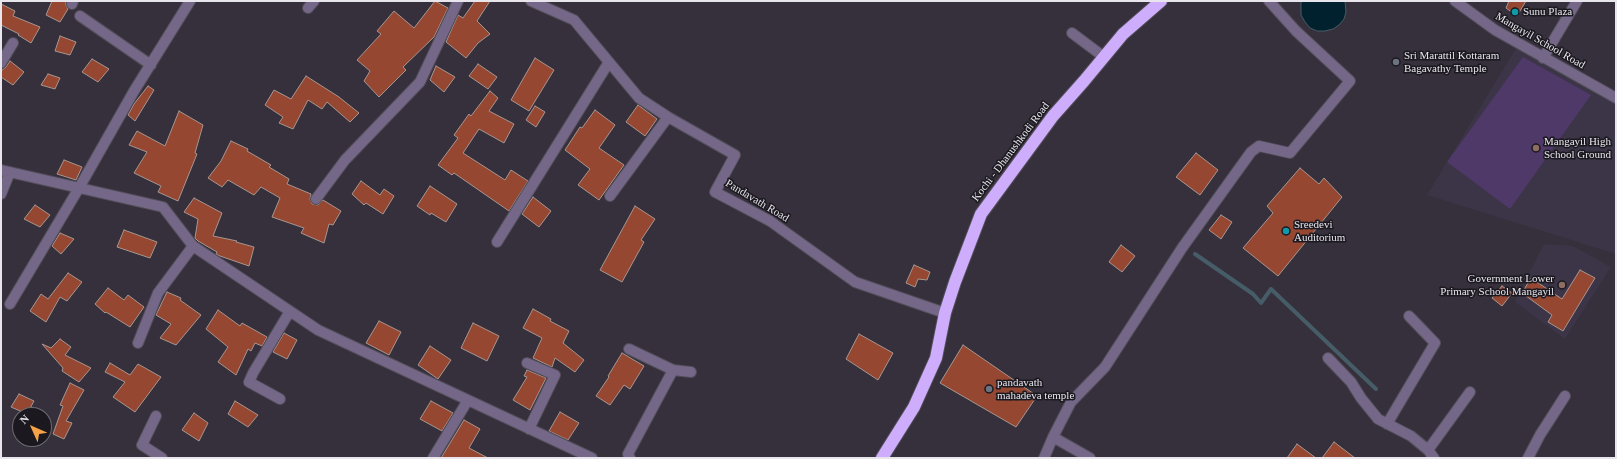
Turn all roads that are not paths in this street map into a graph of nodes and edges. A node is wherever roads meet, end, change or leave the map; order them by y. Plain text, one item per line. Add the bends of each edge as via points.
1 (190, 1) edge
2 (458, 1) edge
3 (532, 1) edge
4 (1161, 1) edge
5 (1269, 1) edge
6 (1454, 1) edge
7 (1577, 1) edge
8 (551, 5) edge
9 (80, 16) dead end
10 (1072, 33) dead end
11 (13, 43) dead end
12 (1104, 57) junction
13 (1543, 58) junction
14 (610, 62) junction
15 (1, 63) edge
16 (151, 65) junction
17 (1616, 98) edge
18 (668, 117) junction
19 (6, 171) edge
20 (79, 188) junction
21 (1, 194) edge
22 (610, 196) dead end
23 (316, 198) dead end
24 (497, 242) dead end
25 (192, 246) junction
26 (8, 303) edge
27 (290, 311) junction
28 (945, 313) junction
29 (1409, 316) dead end
30 (138, 343) dead end
31 (629, 349) dead end
32 (1328, 358) dead end
33 (527, 363) dead end
34 (673, 370) junction
35 (691, 372) dead end
36 (1470, 392) dead end
37 (1565, 396) dead end
38 (280, 399) dead end
39 (468, 400) junction
40 (156, 416) dead end
41 (1387, 424) junction
42 (529, 429) junction
43 (1053, 437) junction
44 (1431, 454) edge
45 (162, 458) edge
46 (433, 458) edge
47 (592, 458) edge
48 (630, 458) edge
49 (882, 458) edge
50 (1044, 458) edge
51 (1090, 458) edge
52 (1528, 458) edge

1 - 16 street
2 - 23 street via 420,82 344,160
3 - 8 street, Pandavath Road
4 - 12 highway, Kochi - Dhanushkodi Road via 1123,34
5 - 43 street via 1296,31 1350,81 1290,153 1259,146 1251,152 1182,248 1105,366 1071,402
6 - 13 street, Mangayil School Road via 1495,30
7 - 13 street
8 - 14 street, Pandavath Road via 574,20
9 - 16 street
10 - 12 street
11 - 15 street
12 - 28 highway, Kochi - Dhanushkodi Road via 1053,116 981,214
13 - 17 street, Mangayil School Road
14 - 18 street, Pandavath Road via 639,98
14 - 24 street
16 - 20 street
18 - 22 street
18 - 28 street, Pandavath Road via 735,155 715,192 770,221 855,282
19 - 20 street
19 - 21 street
20 - 25 street via 163,207
20 - 26 street
25 - 27 street
25 - 30 street via 158,293
27 - 38 street via 249,382
27 - 39 street via 318,330
28 - 49 highway, Kochi - Dhanushkodi Road via 936,358 914,407
29 - 41 street via 1435,342
31 - 34 street
32 - 41 street via 1351,382 1378,419
33 - 42 street via 555,375
34 - 35 street
34 - 48 street via 628,454
36 - 44 street
37 - 52 street
39 - 42 street
39 - 46 street
40 - 45 street via 142,445
41 - 44 street via 1411,436
42 - 47 street
43 - 50 street
43 - 51 street

